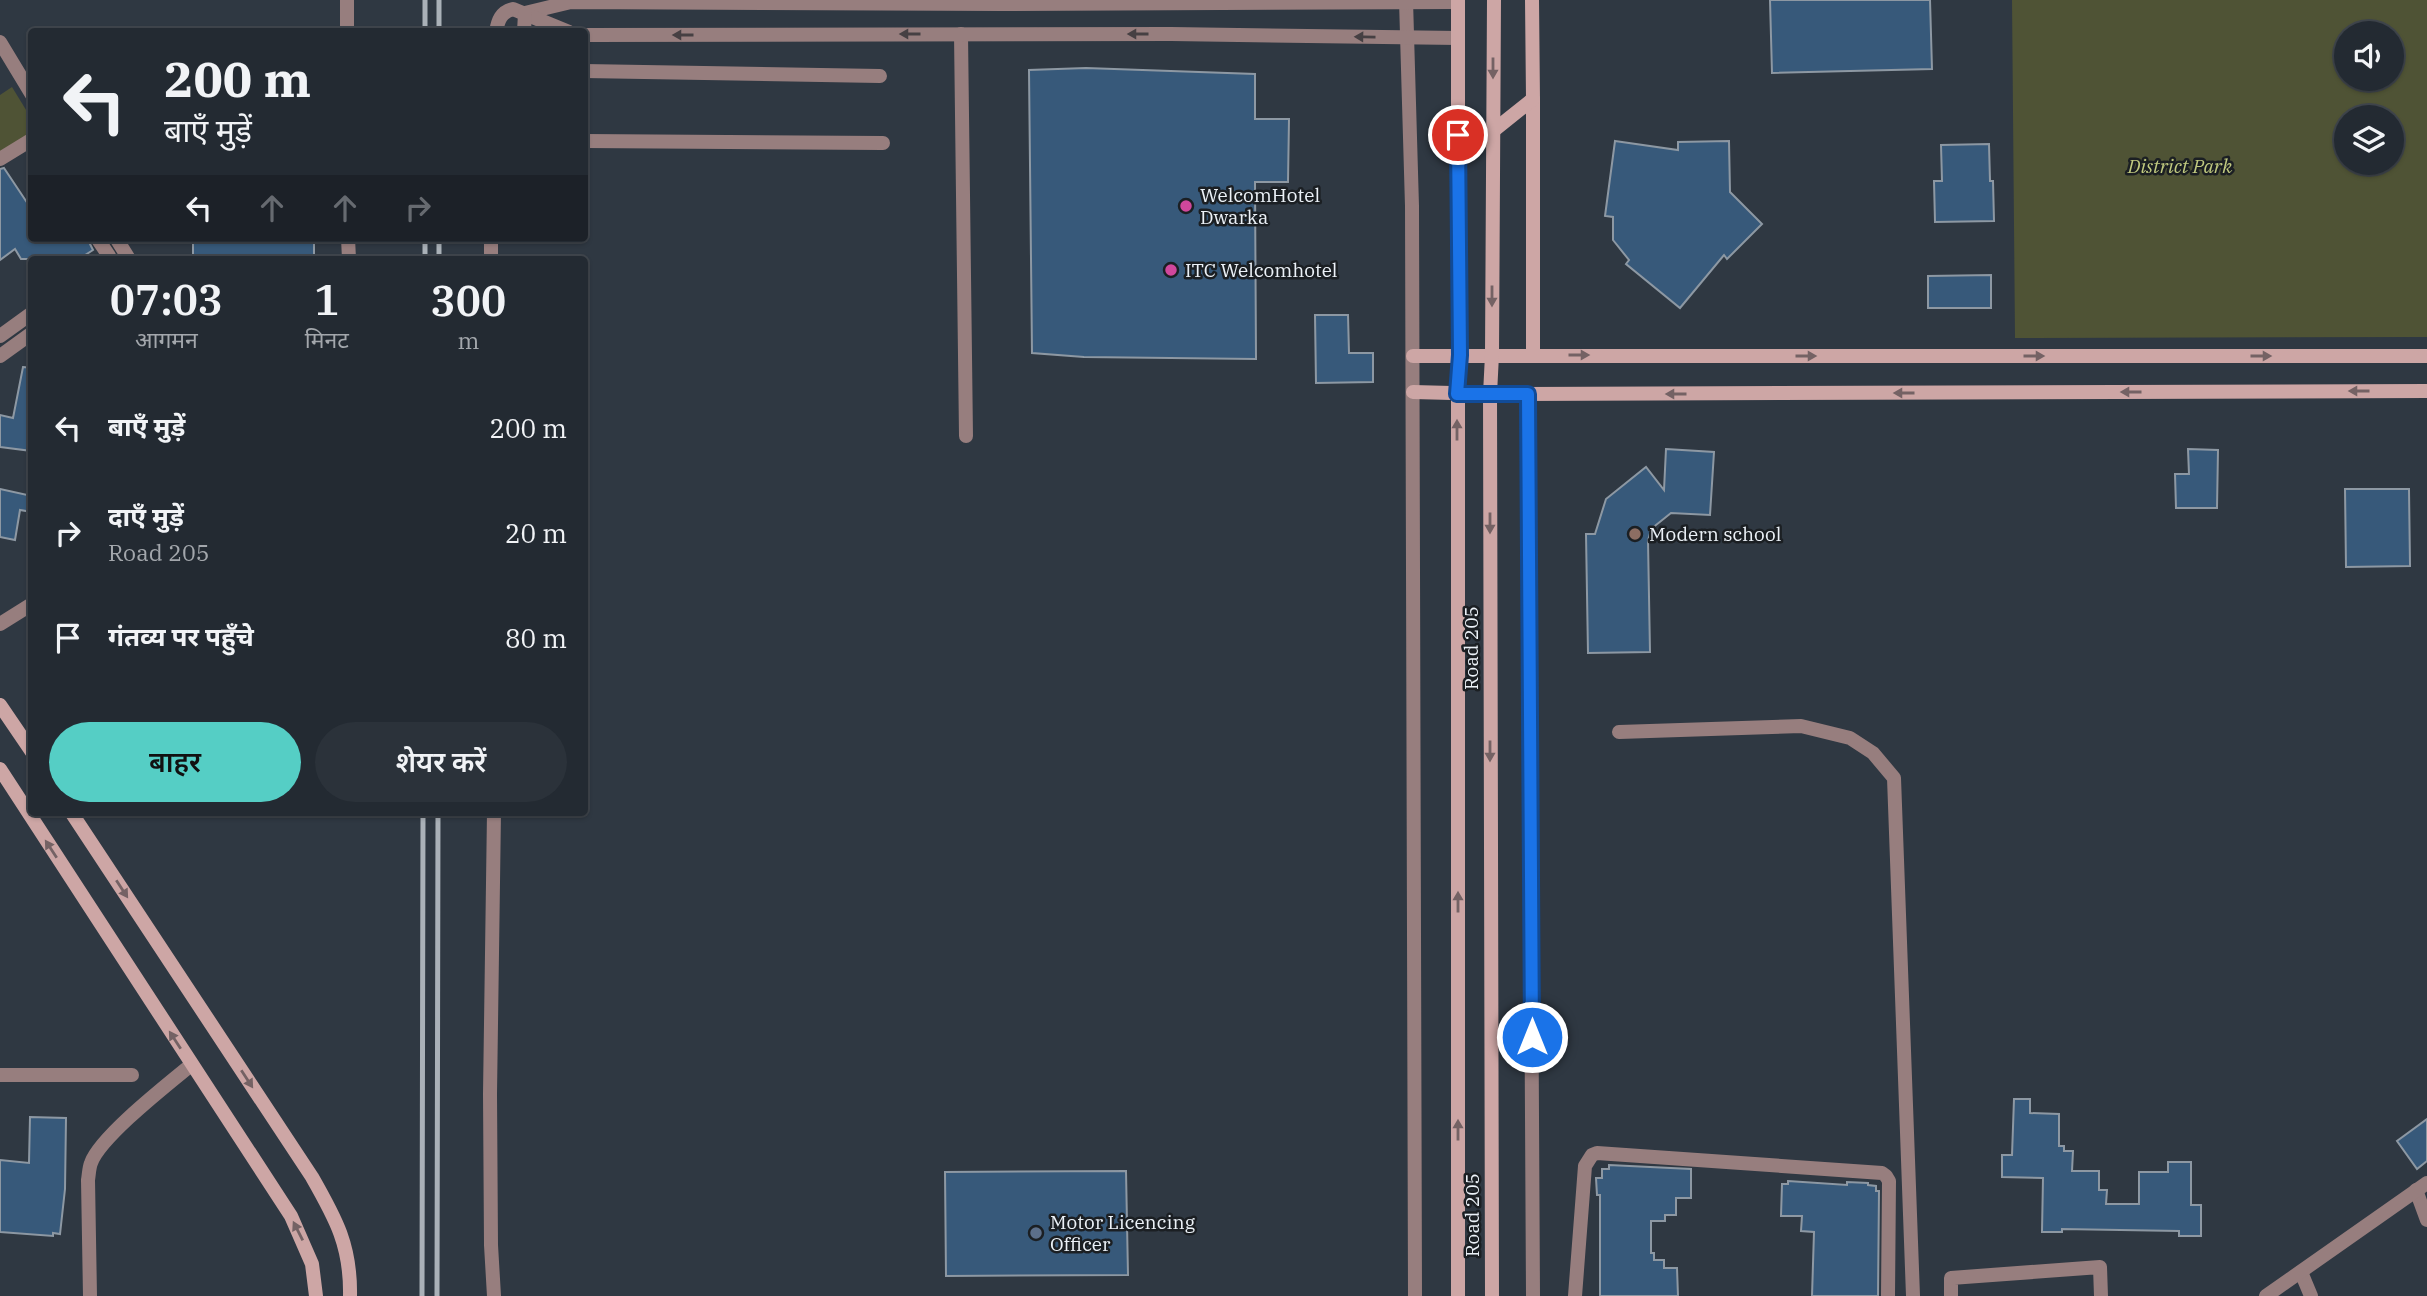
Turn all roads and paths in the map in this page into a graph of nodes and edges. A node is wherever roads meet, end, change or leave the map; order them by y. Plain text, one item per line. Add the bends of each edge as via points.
1 (347, 0) edge
2 (1494, 0) edge
3 (1532, 0) edge
4 (1406, 1) edge
5 (1458, 1) edge
6 (792, 2) edge
7 (525, 13) junction
8 (347, 28) edge
9 (497, 28) edge
10 (524, 28) edge
11 (560, 28) edge
12 (961, 34) junction
13 (588, 35) edge
14 (1409, 38) junction
15 (1458, 38) junction
16 (0, 42) edge
17 (588, 71) edge
18 (880, 76) dead end
19 (28, 88) edge
20 (1533, 99) junction
21 (1493, 131) junction
22 (28, 141) edge
23 (588, 141) edge
24 (883, 144) dead end
25 (0, 159) edge
26 (28, 316) edge
27 (0, 336) edge
28 (28, 336) edge
29 (1460, 355) junction
30 (1492, 355) junction
31 (1533, 355) junction
32 (0, 356) edge
33 (1413, 356) junction
34 (2427, 356) edge
35 (2427, 391) edge
36 (1413, 392) junction
37 (1457, 394) junction
38 (1490, 394) junction
39 (1528, 394) junction
40 (966, 436) dead end
41 (28, 606) edge
42 (0, 624) edge
43 (0, 705) edge
44 (1619, 732) dead end
45 (28, 746) edge
46 (0, 769) edge
47 (28, 812) edge
48 (30, 816) edge
49 (74, 816) edge
50 (494, 816) edge
51 (191, 1065) junction
52 (132, 1075) dead end
53 (0, 1076) edge
54 (2422, 1187) edge
55 (2427, 1220) edge
56 (2301, 1272) junction
57 (90, 1296) edge
58 (316, 1296) edge
59 (350, 1296) edge
60 (494, 1296) edge
61 (1415, 1296) edge
62 (1458, 1296) edge
63 (1492, 1296) edge
64 (1533, 1296) edge
65 (1574, 1296) edge
66 (1888, 1296) edge
67 (1913, 1296) edge
68 (1951, 1296) edge
69 (2101, 1296) edge
70 (2266, 1296) edge
71 (2311, 1296) edge

1 - 8 street
2 -> 21 street, Road 205
3 - 20 street
4 - 5 street
4 - 6 street
4 - 14 street
5 - 15 street, Road 205
6 - 7 street via 571,2
7 - 9 street via 505,11
7 - 10 street
7 - 11 street
12 -> 13 street
14 -> 12 street
12 - 40 street
14 - 15 street
14 - 33 street
15 - 29 street, Road 205
16 - 19 street
17 - 18 street
20 - 21 street
20 - 31 street
21 -> 30 street, Road 205
22 - 25 street
23 - 24 street
26 - 27 street
28 - 32 street
29 - 30 street
29 - 33 street
29 - 37 street, Road 205
30 - 31 street
30 - 38 street, Road 205
31 -> 34 street
33 - 36 street
35 -> 39 street
36 - 37 street
36 - 61 street
37 - 38 street
62 -> 37 street, Road 205
38 - 39 street
38 -> 63 street, Road 205
39 - 64 street
41 - 42 street
43 - 45 street
44 - 67 street via 1801,726 1850,738 1873,752 1894,778
47 -> 46 street
51 -> 48 street
49 -> 59 street via 312,1177 345,1242
50 - 60 street via 490,1094
51 - 57 street via 103,1144 91,1162
58 -> 51 street via 312,1264 291,1216
52 - 53 street
54 - 55 street
54 - 56 street
56 - 70 street
56 - 71 street
65 - 66 street via 1585,1166 1597,1153 1882,1173 1889,1181
68 - 69 street via 1951,1278 2100,1267

